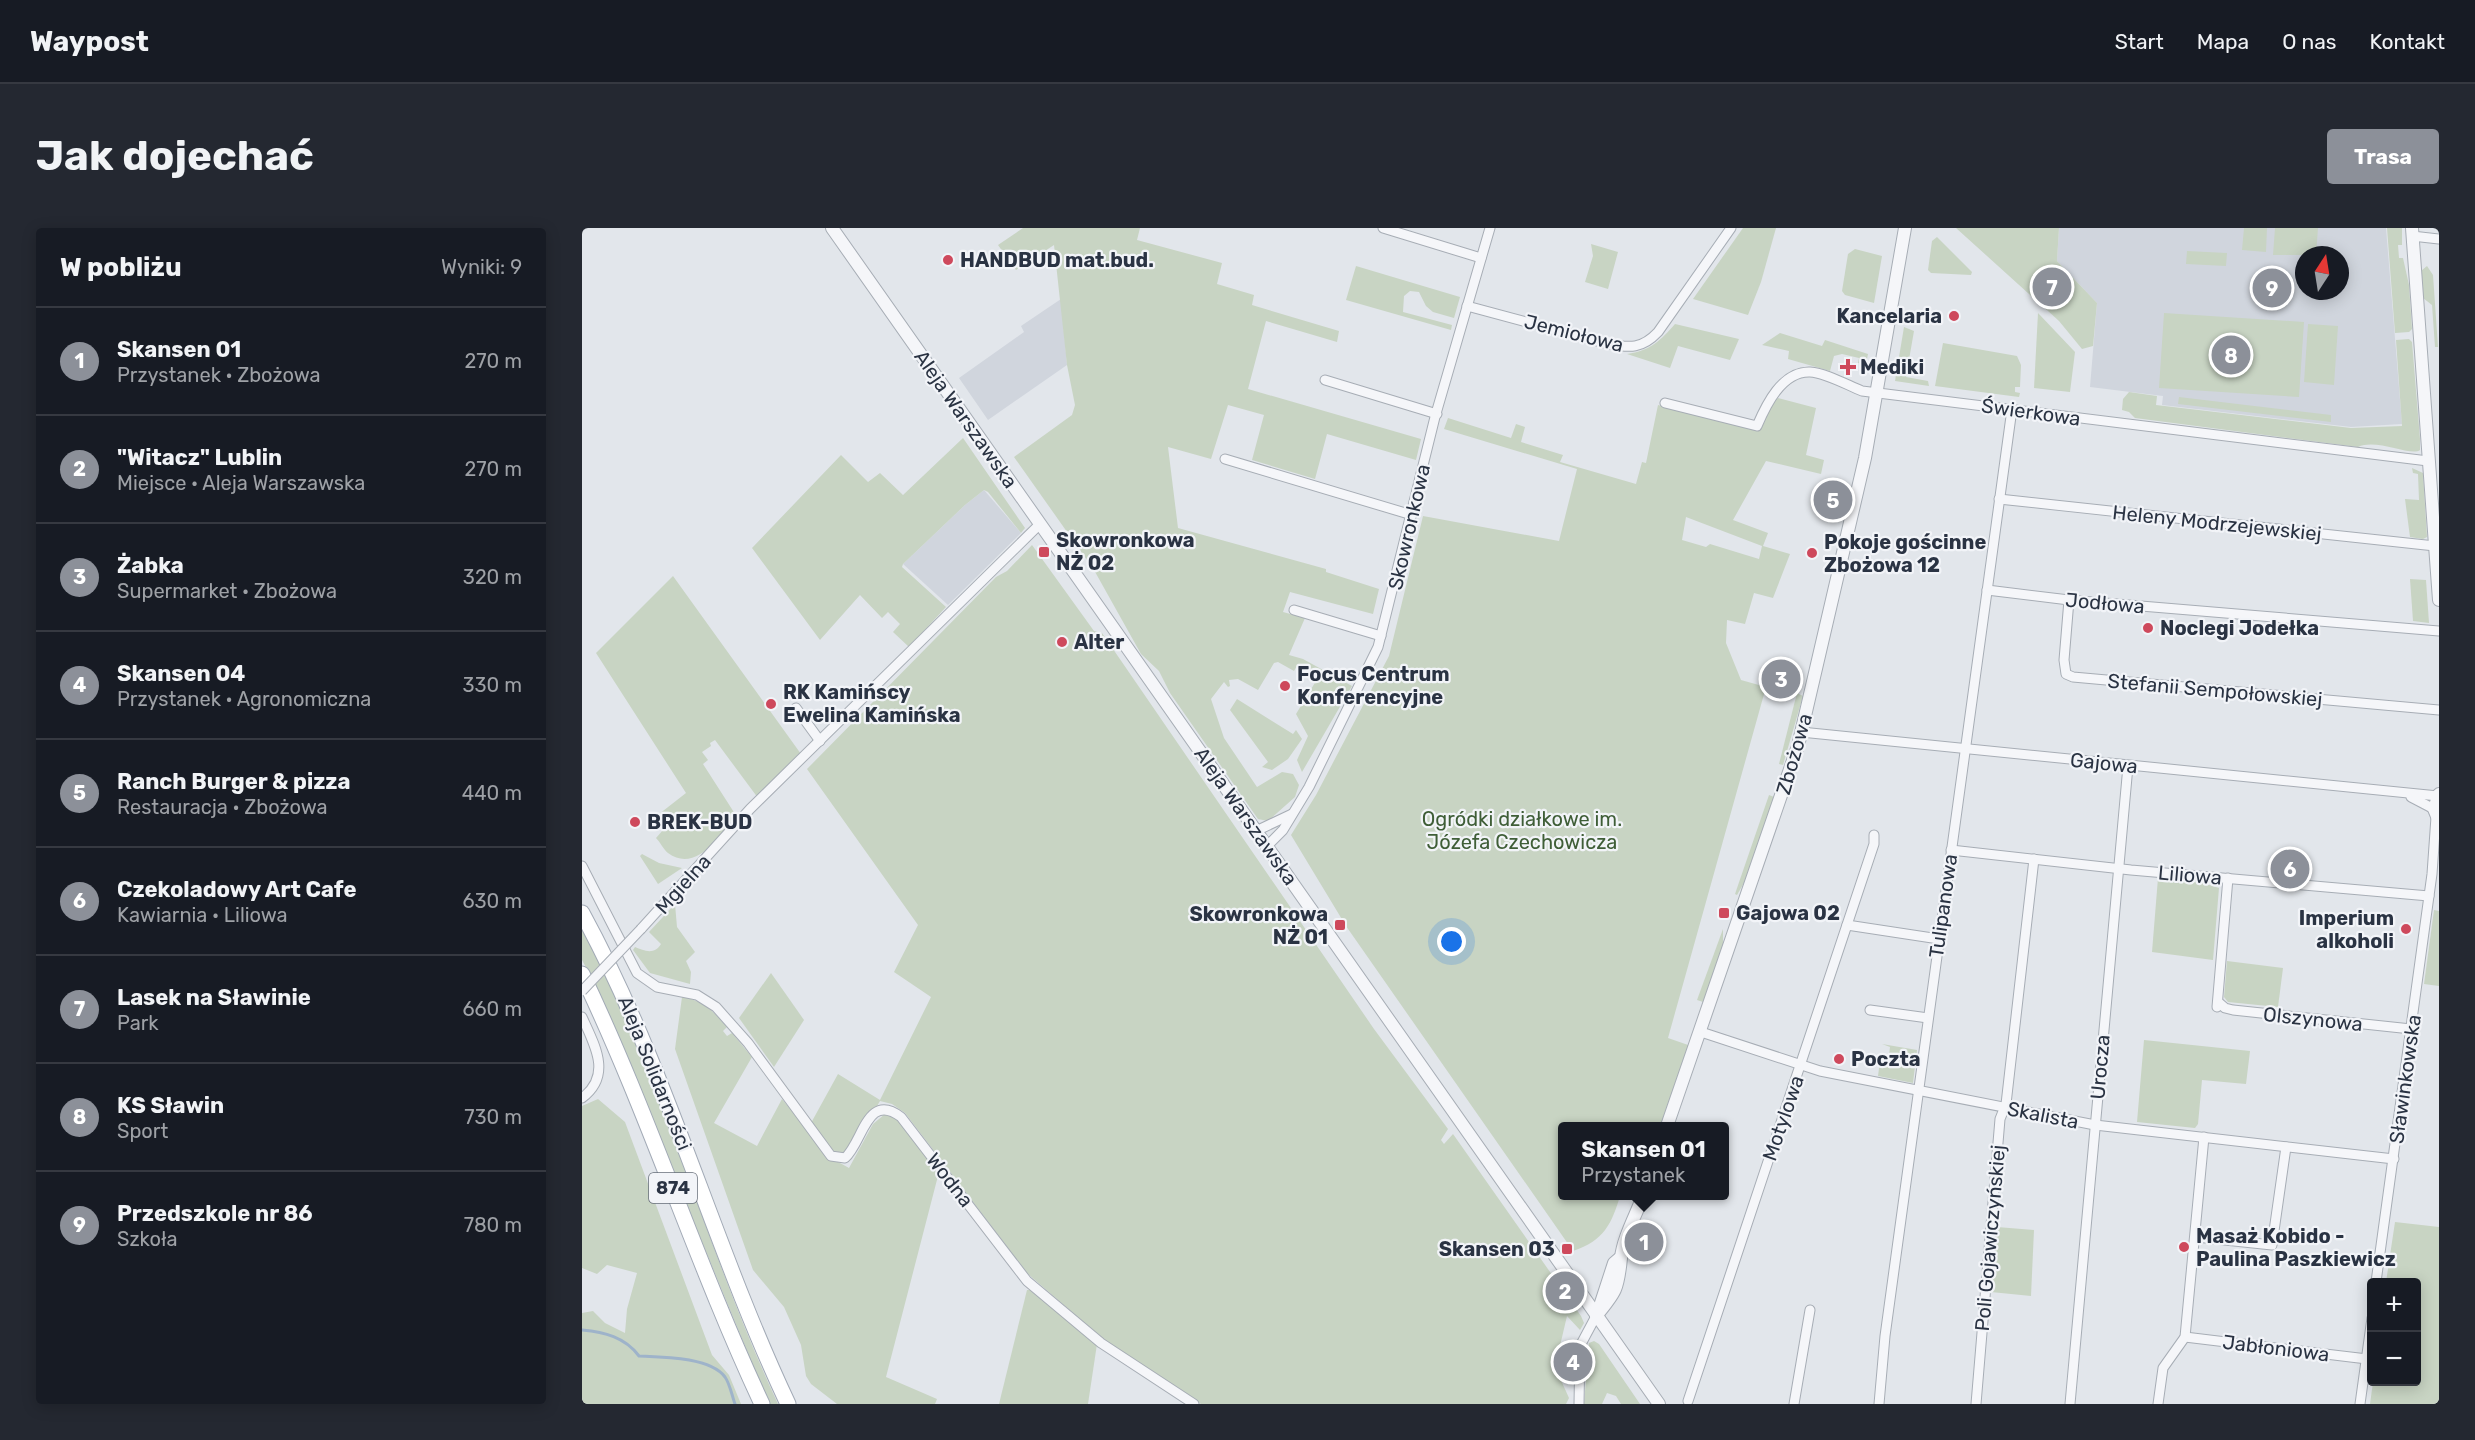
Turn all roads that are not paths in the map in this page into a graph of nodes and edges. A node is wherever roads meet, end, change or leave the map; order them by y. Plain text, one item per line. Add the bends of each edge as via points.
1 (832, 228) edge
2 (1383, 228) edge
3 (1490, 228) edge
4 (1731, 228) edge
5 (1905, 228) edge
6 (2412, 232) edge
7 (2439, 239) edge
8 (1481, 258) junction
9 (1467, 306) junction
10 (1325, 380) dead end
11 (1877, 393) junction
12 (1665, 403) dead end
13 (2012, 409) junction
14 (1437, 414) junction
15 (1225, 459) dead end
16 (2428, 461) junction
17 (1999, 499) junction
18 (1412, 515) junction
19 (1040, 524) junction
20 (2435, 546) junction
21 (1987, 590) junction
22 (2069, 600) junction
23 (2439, 600) edge
24 (1294, 610) dead end
25 (2439, 631) edge
26 (1382, 636) junction
27 (796, 708) dead end
28 (2439, 710) edge
29 (1801, 732) junction
30 (820, 741) junction
31 (1965, 749) junction
32 (2128, 765) junction
33 (2406, 795) junction
34 (2438, 795) edge
35 (1294, 812) junction
36 (2436, 816) edge
37 (1256, 831) junction
38 (1874, 835) dead end
39 (1267, 846) junction
40 (2439, 849) edge
41 (1951, 850) junction
42 (2034, 859) junction
43 (582, 866) edge
44 (2117, 867) junction
45 (2432, 874) junction
46 (2228, 878) junction
47 (2429, 896) junction
48 (582, 913) edge
49 (1847, 925) junction
50 (1939, 939) junction
51 (582, 974) edge
52 (582, 991) edge
53 (1870, 1010) dead end
54 (582, 1017) edge
55 (1928, 1017) junction
56 (2411, 1029) junction
57 (1701, 1032) junction
58 (1801, 1066) junction
59 (1918, 1091) junction
60 (582, 1098) edge
61 (2004, 1108) junction
62 (1668, 1122) edge
63 (2095, 1125) junction
64 (2204, 1137) junction
65 (2286, 1147) junction
66 (2394, 1159) junction
67 (1642, 1200) edge
68 (2196, 1237) junction
69 (2377, 1278) edge
70 (1810, 1310) dead end
71 (1596, 1316) junction
72 (2185, 1337) junction
73 (2367, 1359) joint
74 (1688, 1401) dead end
75 (787, 1403) edge
76 (762, 1404) edge
77 (1194, 1404) edge
78 (1579, 1404) edge
79 (1659, 1404) edge
80 (1794, 1404) edge
81 (1880, 1404) edge
82 (1976, 1404) edge
83 (2070, 1404) edge
84 (2158, 1404) edge
85 (2360, 1404) edge

1 - 19 street, Aleja Warszawska
2 - 8 street
3 - 8 street, Skowronkowa
4 - 9 street, Jemiołowa via 1658,332 1639,347 1608,344
5 - 11 street, Zbożowa
6 - 7 street
6 - 16 street
8 - 9 street, Skowronkowa
9 - 14 street, Skowronkowa
10 - 14 street
11 - 12 street, Świerkowa via 1804,373 1786,382 1768,400 1757,426
11 - 13 street, Świerkowa
11 - 29 street, Zbożowa
13 - 16 street, Świerkowa
13 - 17 street, Tulipanowa
14 - 18 street, Skowronkowa
15 - 18 street
16 - 20 street
17 - 20 street, Heleny Modrzejewskiej
17 - 21 street, Tulipanowa
18 - 26 street, Skowronkowa
19 - 30 street, Mgielna
19 - 37 street, Aleja Warszawska
20 - 23 street
21 - 22 street, Jodłowa
21 - 31 street, Tulipanowa
22 - 25 street, Jodłowa
22 - 28 street, Stefanii Sempołowskiej via 2064,660 2066,674 2073,677
24 - 26 street
26 - 35 street, Skowronkowa
27 - 30 street
29 - 31 street, Gajowa
29 - 57 street, Zbożowa
30 - 52 street, Mgielna, bridge via 750,809
31 - 32 street, Gajowa
31 - 41 street, Tulipanowa
32 - 33 street, Gajowa
32 - 44 street, Urocza
33 - 34 street, Gajowa
33 - 36 street, Gajowa
34 - 36 street
35 - 37 street
35 - 39 street, Skowronkowa
36 - 45 street, Sławinkowska
37 - 39 street, Aleja Warszawska
38 - 49 street, Motylowa
39 - 71 street, Aleja Warszawska
40 - 45 street, Sławinkowska
41 - 42 street, Liliowa
41 - 50 street, Tulipanowa
42 - 44 street, Liliowa
42 - 61 street, Poli Gojawiczyńskiej
43 - 77 street, Wodna via 637,973 657,987 704,998 716,1007 748,1043 831,1156 840,1160 848,1155 870,1116 892,1110 1027,1281 1101,1343
44 - 46 street, Liliowa
44 - 63 street, Urocza
45 - 47 street, Sławinkowska
46 - 47 street, Liliowa
46 - 56 street, Olszynowa via 2218,1005 2233,1010
47 - 56 street, Sławinkowska
48 - 75 main road, Aleja Solidarności / 874 via 649,1052 734,1281
49 - 50 street
49 - 58 street, Motylowa
50 - 55 street, Tulipanowa
51 - 76 main road, Aleja Solidarności / 874
53 - 55 street
54 - 60 street via 597,1049 600,1066 591,1089
55 - 59 street, Tulipanowa
56 - 66 street, Sławinkowska
57 - 58 street, Skalista
57 - 62 street, Zbożowa
58 - 59 street, Skalista
58 - 74 street, Motylowa
59 - 61 street, Skalista
59 - 81 street, Tulipanowa via 1885,1336
61 - 63 street, Skalista
61 - 82 street, Poli Gojawiczyńskiej
63 - 64 street, Skalista
63 - 83 street, Urocza
64 - 65 street, Skalista
64 - 68 street
65 - 66 street, Skalista
65 - 68 street via 2272,1245
66 - 69 street, Sławinkowska
67 - 71 street
68 - 72 street
70 - 80 street
71 - 78 street via 1580,1346
71 - 79 street, Aleja Warszawska
72 - 73 street, Jabłoniowa
72 - 84 street via 2163,1368
73 - 85 street

